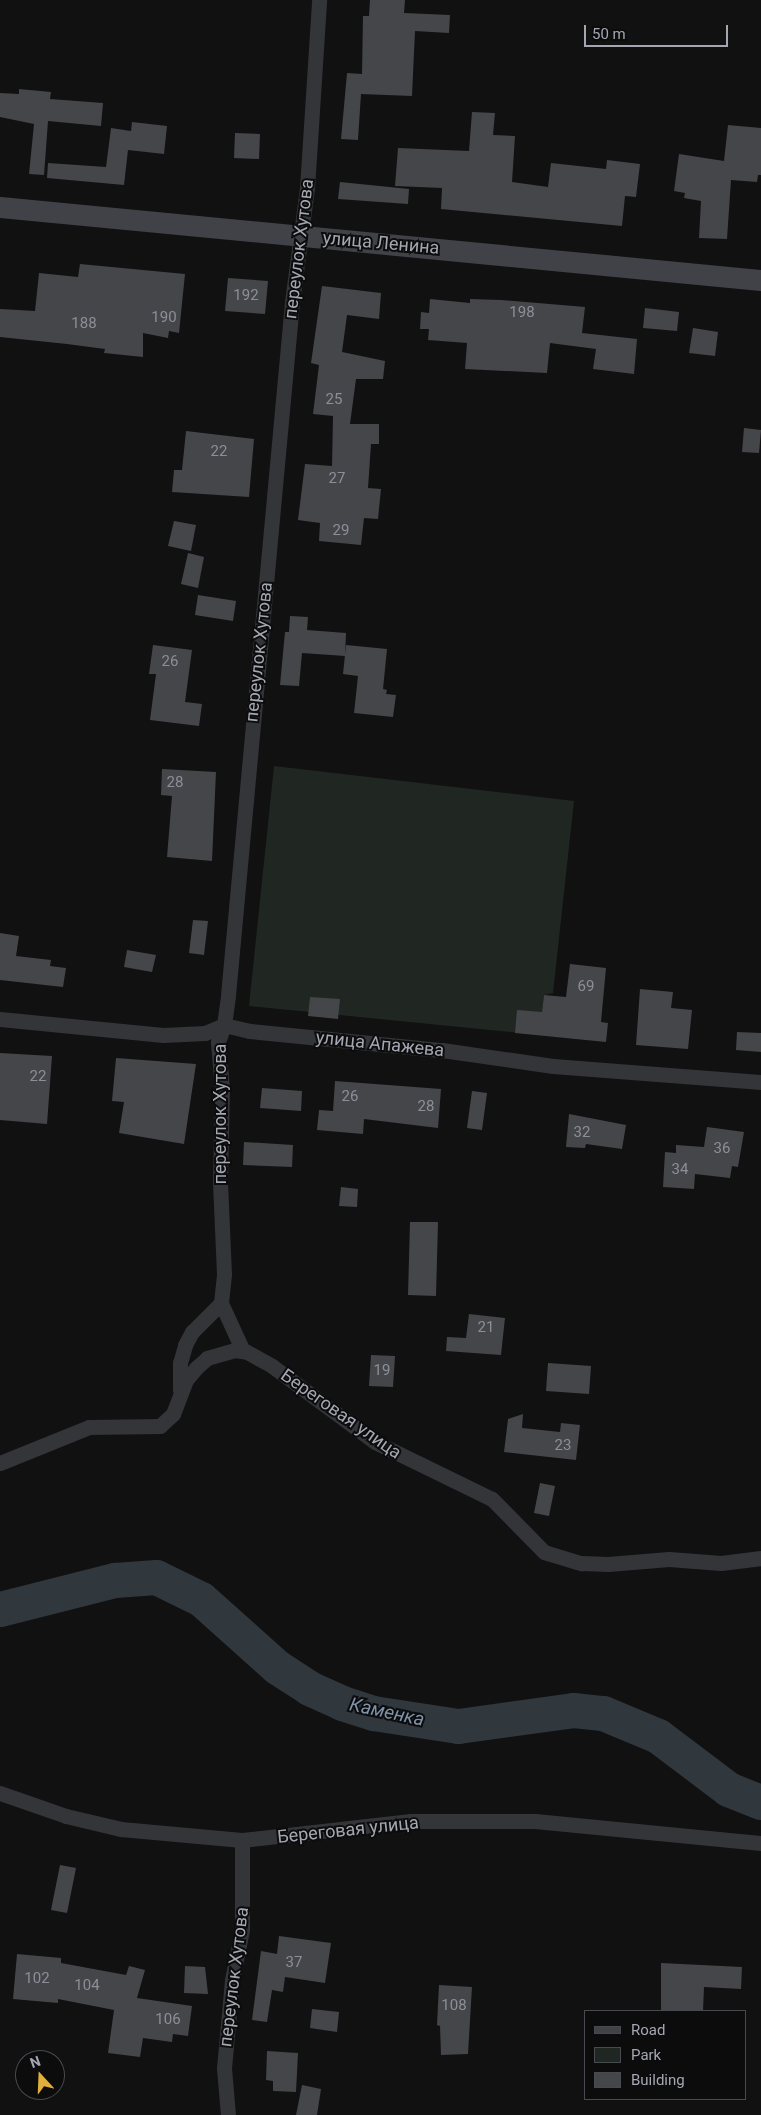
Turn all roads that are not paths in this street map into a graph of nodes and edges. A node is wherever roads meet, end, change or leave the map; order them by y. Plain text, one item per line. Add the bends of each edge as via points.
1 (319, 0) edge
2 (0, 207) edge
3 (300, 235) junction
4 (761, 280) edge
5 (0, 1019) edge
6 (224, 1025) junction
7 (761, 1082) edge
8 (221, 1303) junction
9 (243, 1351) junction
10 (181, 1392) junction
11 (0, 1463) edge
12 (761, 1558) edge
13 (0, 1794) edge
14 (242, 1840) junction
15 (761, 1843) edge
16 (228, 2115) edge

1 - 3 street, переулок Хутова via 307,188
2 - 3 street, улица Ленина
3 - 4 street, улица Ленина
3 - 6 street, переулок Хутова
5 - 6 street, улица Апажева via 189,1035
6 - 7 street, улица Апажева via 250,1031 442,1050 554,1066
6 - 8 street, переулок Хутова via 218,1042 222,1090 220,1182 224,1274
8 - 9 street
8 - 10 street via 192,1332 185,1345 180,1363
9 - 10 street via 221,1352 207,1358 186,1380
9 - 12 street, Береговая улица via 272,1366 375,1442 492,1499 544,1552 581,1563 608,1564 669,1559 721,1563
10 - 11 street via 173,1414 160,1426 88,1427
13 - 14 street, Береговая улица via 66,1816 121,1829
14 - 15 street, Береговая улица via 411,1821 535,1821
14 - 16 street, переулок Хутова via 242,1930 231,1989 224,2068

